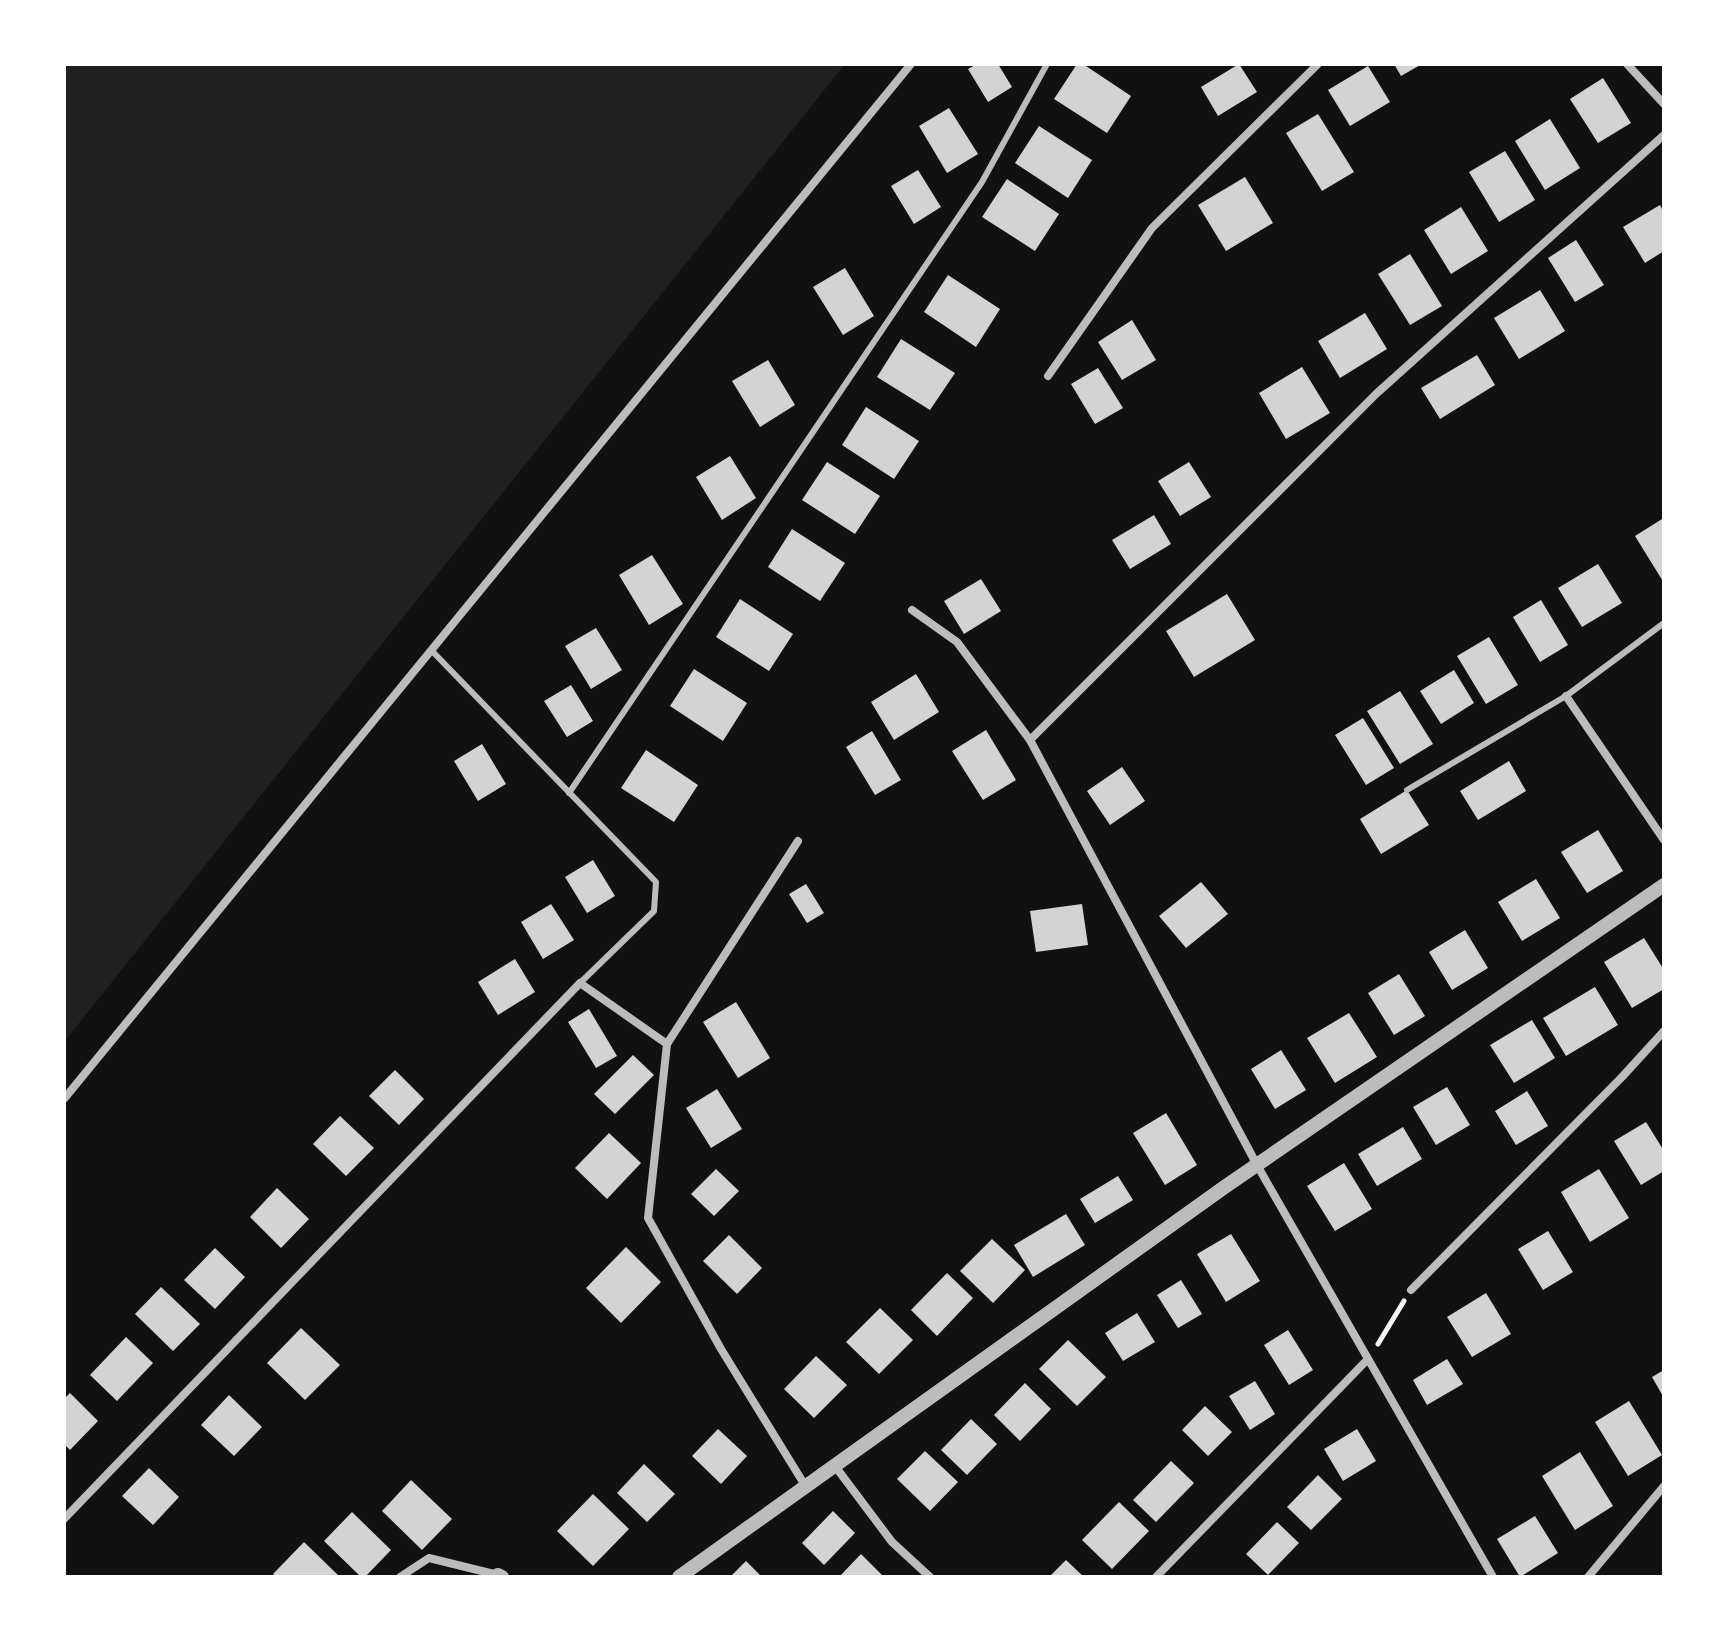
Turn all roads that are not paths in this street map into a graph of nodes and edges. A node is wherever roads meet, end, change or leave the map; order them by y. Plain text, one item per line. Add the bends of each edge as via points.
1 (911, 64) edge
2 (1047, 64) edge
3 (1318, 64) edge
4 (1627, 64) edge
5 (1664, 104) edge
6 (1664, 135) edge
7 (1048, 376) dead end
8 (912, 610) dead end
9 (1664, 623) edge
10 (432, 651) junction
11 (1566, 696) junction
12 (1030, 740) junction
13 (1407, 790) dead end
14 (569, 793) junction
15 (1664, 840) edge
16 (798, 841) dead end
17 (1664, 885) edge
18 (580, 983) junction
19 (1664, 1031) edge
20 (667, 1044) junction
21 (64, 1099) edge
22 (1257, 1165) junction
23 (1411, 1290) road end
24 (1368, 1359) junction
25 (835, 1466) junction
26 (1664, 1486) edge
27 (806, 1487) junction
28 (64, 1519) edge
29 (500, 1576) edge
30 (400, 1577) edge
31 (679, 1577) edge
32 (930, 1577) edge
33 (1156, 1577) edge
34 (1493, 1577) edge
35 (1588, 1577) edge

1 - 10 street
2 - 14 lane via 982,182
3 - 7 street via 1152,228
4 - 5 street
6 - 12 street via 1376,394
8 - 12 street via 957,642
9 - 11 lane
10 - 14 lane
10 - 21 street
11 - 13 lane
11 - 15 street
12 - 22 street
14 - 18 lane via 656,882 654,911
16 - 20 street
17 - 22 street
18 - 20 street
18 - 28 street
19 - 23 street
20 - 27 street via 648,1218
22 - 24 street
22 - 25 street
24 - 33 street
24 - 34 street
25 - 27 street
25 - 32 street via 892,1542
26 - 35 street
27 - 31 street
29 - 30 street via 429,1558

